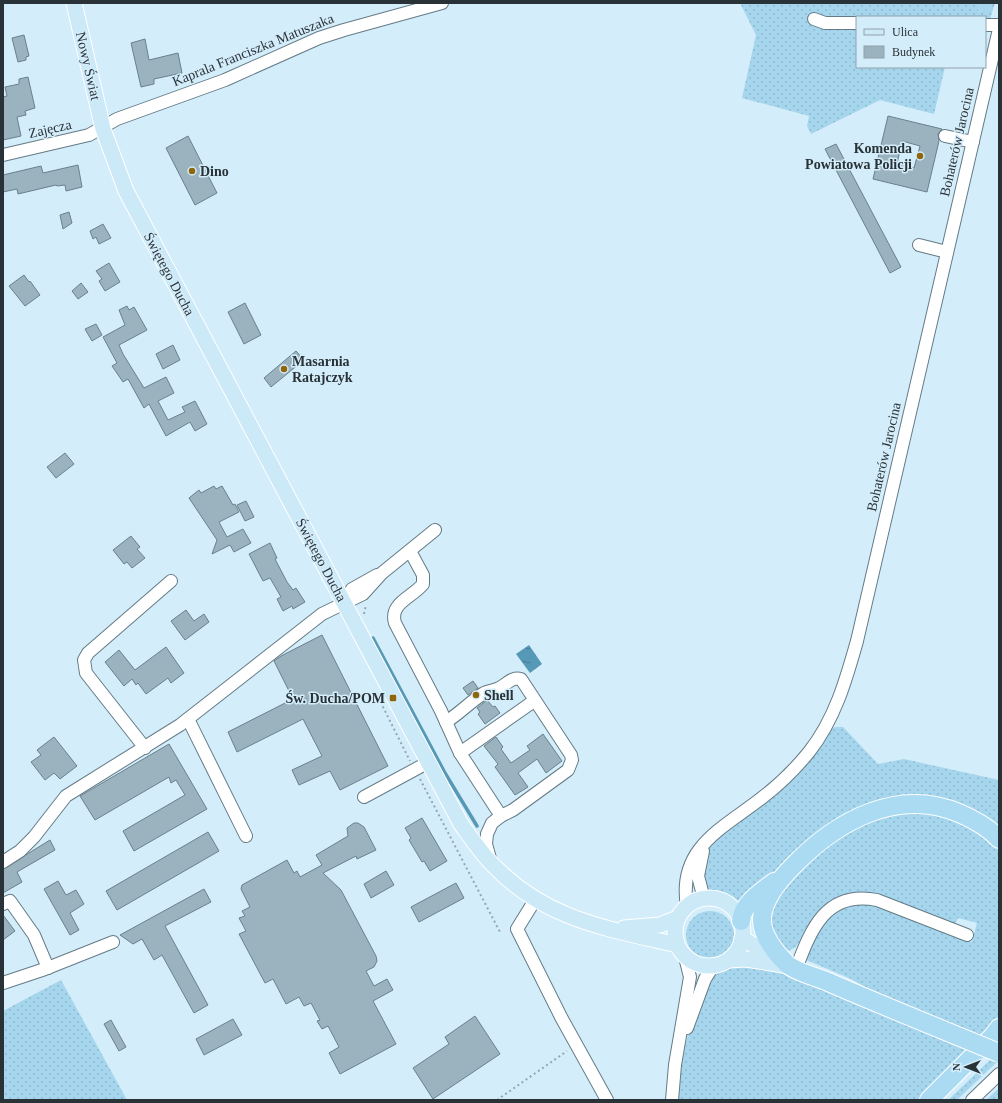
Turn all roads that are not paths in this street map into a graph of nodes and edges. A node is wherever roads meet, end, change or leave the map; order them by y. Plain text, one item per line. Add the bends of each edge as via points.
1 (74, 3) edge
2 (442, 3) edge
3 (814, 19) dead end
4 (856, 23) edge
5 (986, 25) edge
6 (999, 25) edge
7 (999, 29) edge
8 (103, 129) junction
9 (945, 136) dead end
10 (973, 142) junction
11 (3, 154) edge
12 (919, 245) dead end
13 (947, 252) junction
14 (436, 530) dead end
15 (410, 551) junction
16 (171, 581) dead end
17 (343, 602) junction
18 (534, 701) junction
19 (188, 719) junction
20 (445, 719) junction
21 (145, 748) junction
22 (460, 753) junction
23 (421, 766) junction
24 (364, 797) dead end
25 (501, 816) junction
26 (246, 836) dead end
27 (999, 839) edge
28 (706, 841) junction
29 (3, 862) edge
30 (492, 865) junction
31 (787, 872) junction
32 (704, 899) junction
33 (535, 900) junction
34 (3, 904) edge
35 (687, 906) junction
36 (678, 918) junction
37 (607, 929) junction
38 (742, 930) junction
39 (967, 935) dead end
40 (113, 942) dead end
41 (681, 951) junction
42 (729, 960) junction
43 (714, 966) junction
44 (48, 968) junction
45 (793, 968) junction
46 (3, 983) edge
47 (997, 1033) edge
48 (680, 1042) junction
49 (999, 1053) edge
50 (999, 1074) edge
51 (607, 1100) edge
52 (672, 1100) edge
53 (929, 1100) edge
54 (972, 1100) edge

1 - 8 main road, Nowy Świat
2 - 8 street, Kaprala Franciszka Matuszaka via 319,38 225,80 117,119
3 - 4 street via 825,23
5 - 6 street
7 - 10 street, Bohaterów Jarocina
8 - 11 street, Zajęcza via 89,135
8 - 17 main road, Świętego Ducha via 114,163 130,197
9 - 10 street
10 - 13 street, Bohaterów Jarocina
12 - 13 street
13 - 28 street, Bohaterów Jarocina via 857,641 843,690 826,727 809,752 790,773
14 - 15 street
15 - 17 street via 382,573 363,594
15 - 20 street via 423,575 423,584 397,606 394,620
16 - 21 street via 88,653 84,660 86,673
17 - 19 street via 322,614
17 - 23 main road, Świętego Ducha
18 - 20 street via 522,680 516,678 500,688 485,692 464,707 460,713
18 - 22 street
18 - 25 street via 569,753 571,765 568,770
19 - 21 street
19 - 26 street
20 - 22 street
21 - 29 street via 66,796 34,837 20,851
22 - 25 street
23 - 24 street
23 - 30 main road, Świętego Ducha
25 - 30 street via 492,823 486,837
27 - 31 highway via 982,825 954,811 926,804 897,805 871,812 841,826 810,848
28 - 32 street via 698,876
28 - 35 street, Bohaterów Jarocina via 688,871 684,892
30 - 33 main road, Świętego Ducha
31 - 38 highway via 751,900 742,913
31 - 45 highway via 770,895 762,917 764,929 771,943
32 - 35 main road
32 - 38 main road via 718,900 730,906
33 - 37 main road, Świętego Ducha via 558,912
33 - 51 street via 517,929
34 - 44 street via 10,900 34,935
35 - 36 main road
36 - 37 main road, Świętego Ducha via 660,925
36 - 41 main road via 675,936
37 - 41 main road, Świętego Ducha
38 - 42 main road via 735,954
38 - 45 main road via 747,942
39 - 45 street via 877,900 850,899 833,906 819,921
40 - 44 street
41 - 43 main road via 698,965
41 - 48 street via 690,977
42 - 43 main road
42 - 45 main road via 746,959
43 - 48 street
44 - 46 street
45 - 49 highway, bridge
47 - 53 highway
48 - 52 street
50 - 54 street

